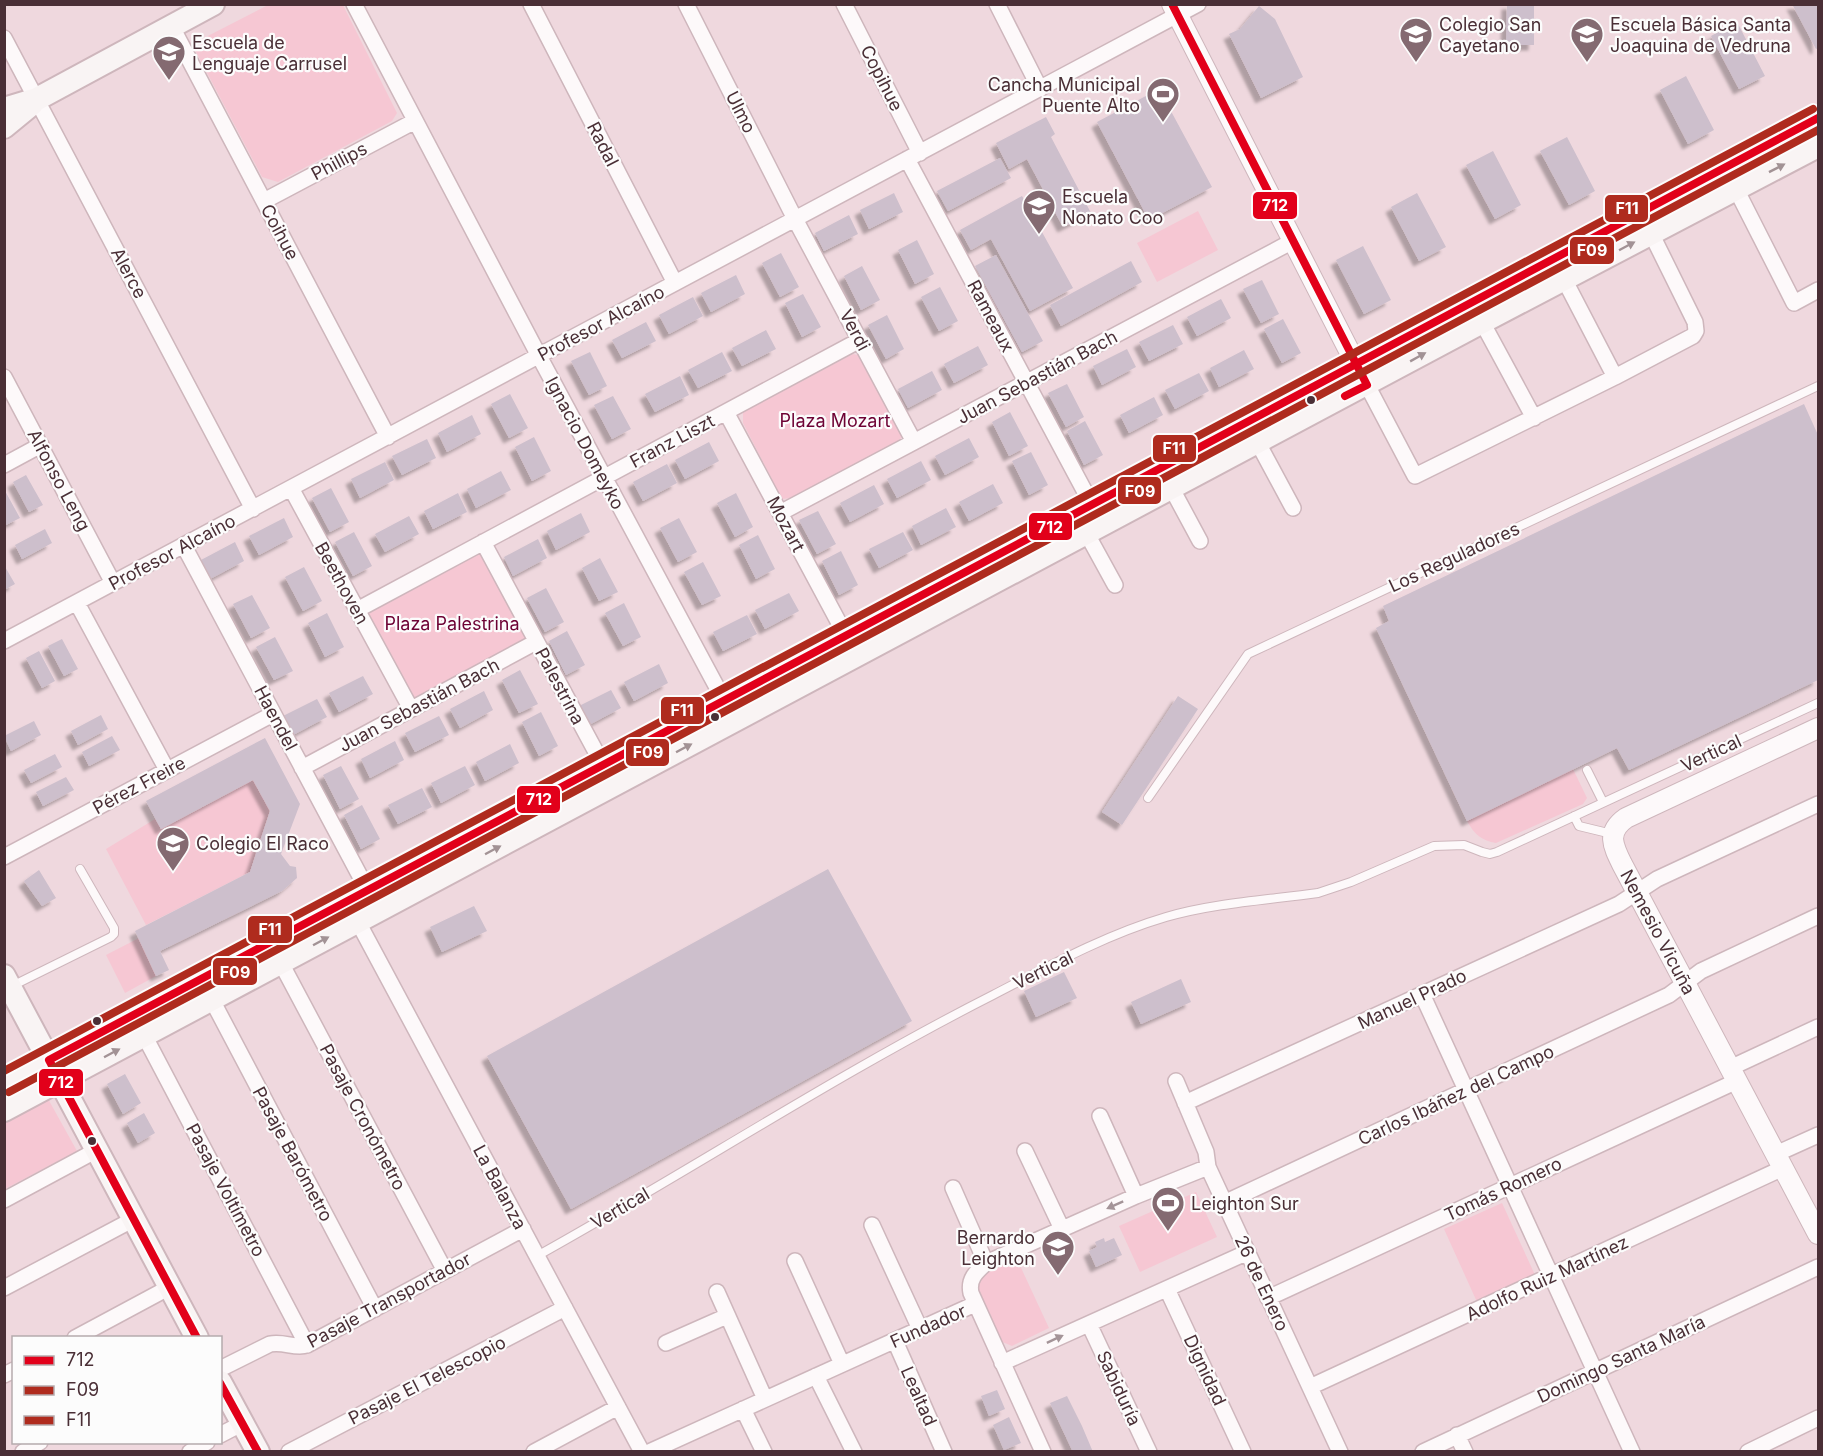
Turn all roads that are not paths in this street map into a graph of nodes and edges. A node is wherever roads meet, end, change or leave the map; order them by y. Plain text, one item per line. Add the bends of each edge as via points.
1 (213, 4) edge
2 (354, 4) edge
3 (531, 4) edge
4 (687, 4) edge
5 (844, 4) edge
6 (997, 4) edge
7 (1197, 4) edge
8 (1175, 10) edge
9 (172, 27) junction
10 (4, 38) edge
11 (1040, 89) junction
12 (37, 99) junction
13 (4, 109) edge
14 (1818, 118) edge
15 (415, 121) junction
16 (4, 127) edge
17 (1818, 146) edge
18 (914, 156) junction
19 (1736, 189) junction
20 (264, 201) junction
21 (795, 219) junction
22 (1651, 233) junction
23 (1293, 241) junction
24 (1564, 279) junction
25 (675, 284) junction
26 (1818, 290) edge
27 (1482, 322) junction
28 (860, 340) junction
29 (539, 356) junction
30 (1356, 364) junction
31 (4, 377) edge
32 (1615, 377) junction
33 (1026, 382) junction
34 (1367, 385) junction
35 (1817, 389) edge
36 (726, 412) junction
37 (1534, 418) junction
38 (388, 437) junction
39 (914, 442) junction
40 (1258, 443) junction
41 (41, 446) junction
42 (4, 465) edge
43 (604, 478) junction
44 (291, 488) junction
45 (1172, 489) junction
46 (1092, 505) junction
47 (1293, 508) dead end
48 (253, 509) junction
49 (780, 513) junction
50 (1087, 534) junction
51 (1200, 541) dead end
52 (483, 542) junction
53 (184, 546) junction
54 (114, 583) junction
55 (1115, 585) dead end
56 (77, 603) junction
57 (357, 610) junction
58 (846, 636) junction
59 (4, 641) edge
60 (536, 642) junction
61 (724, 700) junction
62 (1818, 703) edge
63 (411, 709) junction
64 (273, 714) junction
65 (735, 721) junction
66 (1818, 728) edge
67 (603, 765) junction
68 (302, 768) junction
69 (167, 770) junction
70 (1587, 770) dead end
71 (1148, 798) dead end
72 (1603, 802) junction
73 (1818, 804) edge
74 (1574, 816) junction
75 (1613, 834) junction
76 (4, 857) edge
77 (80, 869) dead end
78 (368, 891) junction
79 (1637, 892) junction
80 (1818, 916) edge
81 (358, 922) junction
82 (281, 963) junction
83 (7, 982) edge
84 (1685, 983) junction
85 (1422, 994) junction
86 (212, 999) junction
87 (1818, 1027) edge
88 (144, 1035) junction
89 (49, 1060) junction
90 (1734, 1074) junction
91 (60, 1080) junction
92 (1176, 1081) dead end
93 (4, 1083) edge
94 (1466, 1090) junction
95 (1185, 1103) junction
96 (4, 1110) edge
97 (1100, 1116) dead end
98 (1818, 1135) edge
99 (97, 1150) junction
100 (1025, 1151) dead end
101 (1780, 1161) junction
102 (1208, 1167) junction
103 (1510, 1186) junction
104 (953, 1188) dead end
105 (1136, 1196) junction
106 (4, 1200) edge
107 (1224, 1203) junction
108 (134, 1219) junction
109 (872, 1225) dead end
110 (523, 1229) junction
111 (1062, 1229) junction
112 (1818, 1234) edge
113 (1248, 1252) junction
114 (537, 1256) junction
115 (795, 1261) dead end
116 (986, 1263) junction
117 (1818, 1267) edge
118 (445, 1271) junction
119 (1551, 1275) junction
120 (170, 1287) junction
121 (4, 1288) edge
122 (1167, 1288) junction
123 (717, 1292) dead end
124 (1268, 1298) junction
125 (975, 1304) junction
126 (565, 1308) junction
127 (375, 1309) junction
128 (727, 1316) junction
129 (1089, 1324) junction
130 (920, 1329) junction
131 (79, 1336) edge
132 (196, 1336) edge
133 (894, 1341) junction
134 (666, 1343) dead end
135 (307, 1345) junction
136 (1002, 1363) junction
137 (842, 1364) junction
138 (222, 1368) edge
139 (1595, 1371) junction
140 (816, 1376) junction
141 (222, 1386) edge
142 (1310, 1387) junction
143 (765, 1399) junction
144 (618, 1407) junction
145 (743, 1409) junction
146 (1818, 1418) edge
147 (243, 1423) junction
148 (222, 1434) edge
149 (1457, 1435) junction
150 (38, 1444) edge
151 (205, 1444) edge
152 (23, 1452) edge
153 (190, 1452) edge
154 (258, 1452) edge
155 (289, 1452) edge
156 (534, 1452) edge
157 (642, 1452) edge
158 (649, 1452) edge
159 (764, 1452) edge
160 (854, 1452) edge
161 (944, 1452) edge
162 (1043, 1452) edge
163 (1149, 1452) edge
164 (1243, 1452) edge
165 (1340, 1452) edge
166 (1423, 1452) edge
167 (1465, 1452) edge
168 (1632, 1452) edge
169 (1748, 1452) edge

1 - 9 main road
2 - 15 street, Ignacio Domeyko
3 - 25 street, Radal
4 - 21 street, Ulmo
5 - 18 street, Copihue
6 - 11 street
7 - 8 street, Profesor Alcaíno
8 - 11 street, Profesor Alcaíno
8 - 23 street
9 - 12 main road
9 - 20 street, Coihue
10 - 12 street, Alerce
11 - 18 street, Profesor Alcaíno
12 - 13 main road
12 - 16 main road
12 - 48 street, Alerce
14 - 30 main road
15 - 20 street, Phillips
15 - 29 street, Ignacio Domeyko
19 -> 17 main road
18 - 21 street, Profesor Alcaíno
18 - 33 street, Rameaux
19 - 22 main road
19 - 26 street via 1794,303
20 - 38 street, Coihue
21 - 25 street, Profesor Alcaíno
21 - 28 street, Verdi
24 -> 22 main road
22 - 32 street via 1696,331
23 - 30 street
23 - 33 street, Juan Sebastián Bach
24 - 27 main road
24 - 32 street
25 - 29 street, Profesor Alcaíno
34 -> 27 main road
27 - 37 street
28 - 36 street, Franz Liszt
28 - 39 street, Verdi
29 - 38 street, Profesor Alcaíno
29 - 43 street, Ignacio Domeyko
30 - 34 street
30 - 46 main road
31 - 41 street, Alfonso Leng
32 - 37 street
33 - 39 street, Juan Sebastián Bach
33 - 46 street, Rameaux
34 - 37 street via 1416,476
34 - 40 main road
35 - 71 lane, Los Reguladores via 1248,654
36 - 43 street, Franz Liszt
36 - 49 street, Mozart
38 - 44 street, Profesor Alcaíno
39 - 49 street, Juan Sebastián Bach
40 - 45 main road
40 - 47 street
41 - 42 street
41 - 54 street, Alfonso Leng
43 - 52 street, Franz Liszt
43 - 61 street, Ignacio Domeyko
44 - 48 street, Profesor Alcaíno
44 - 57 street, Beethoven
45 - 50 main road
45 - 51 street
46 - 58 main road
48 - 53 street, Profesor Alcaíno
49 - 58 street, Mozart
50 - 55 street
50 - 65 main road
52 - 57 street, Franz Liszt
52 - 60 street, Palestrina
53 - 54 street, Profesor Alcaíno
53 - 64 street, Haendel
54 - 56 street, Profesor Alcaíno
56 - 59 street, Profesor Alcaíno
56 - 69 street
57 - 63 street, Beethoven
58 - 61 main road
60 - 63 street, Juan Sebastián Bach
60 - 67 street, Palestrina
61 - 65 street, Ignacio Domeyko
61 - 67 main road
62 - 72 lane, Vertical
63 - 68 street, Juan Sebastián Bach
64 - 68 street, Haendel
64 - 69 street, Pérez Freire
81 -> 65 main road
66 - 75 street via 1626,818
67 - 78 main road
68 - 78 street, Haendel
69 - 76 street, Pérez Freire
70 - 72 lane
72 - 74 lane, Vertical
73 - 79 street, Manuel Prado
74 - 75 lane via 1579,826
74 - 114 lane, Vertical via 1490,854 1464,845 1434,846 1318,893 1212,907 1134,927 930,1027
75 - 79 street, Nemesio Vicuña via 1618,855
77 - 83 lane via 114,934
78 - 89 main road
79 - 84 street, Nemesio Vicuña
79 - 85 street, Manuel Prado via 1619,904
80 - 84 street, Carlos Ibáñez del Campo via 1701,971
82 -> 81 main road
81 - 110 street, La Balanza
82 - 86 main road
82 - 118 street, Pasaje Cronómetro
83 - 89 main road
84 - 90 street, Nemesio Vicuña
84 - 94 street, Carlos Ibáñez del Campo via 1669,995
85 - 94 street
85 - 95 street, Manuel Prado
86 - 88 main road
86 - 127 street, Pasaje Barómetro
87 - 90 street, Tomás Romero
91 -> 88 main road
88 - 135 street, Pasaje Voltímetro
89 - 91 main road
89 - 93 main road
90 - 101 street, Nemesio Vicuña
90 - 103 street, Tomás Romero
91 - 96 main road
91 - 99 main road
92 - 95 street, 26 de Enero
94 - 103 street
94 - 107 street, Carlos Ibáñez del Campo
95 - 102 street, 26 de Enero via 1206,1152
97 - 105 street
98 - 101 street, Adolfo Ruiz Martínez
99 - 106 street
99 - 108 main road
100 - 111 street
101 - 112 street, Nemesio Vicuña
101 - 119 street, Adolfo Ruiz Martínez
102 - 105 street
102 - 107 street, 26 de Enero
103 - 119 street
103 - 124 street, Tomás Romero
104 - 116 street
105 -> 111 street
107 - 113 street, 26 de Enero
108 - 120 main road
108 - 121 street
109 - 130 street
110 - 114 street, La Balanza
110 - 118 street, Pasaje Transportador
111 - 116 street
113 - 122 street
113 - 124 street, 26 de Enero
114 - 126 street, La Balanza
115 - 137 street
116 - 125 street, Fundador via 969,1285
117 - 139 street, Domingo Santa María
118 - 127 street, Pasaje Transportador
119 - 139 street
119 - 142 street, Adolfo Ruiz Martínez
120 - 131 street
120 - 132 main road
122 - 129 street
122 - 164 street, Dignidad
123 - 128 street
124 - 142 street, 26 de Enero
125 - 130 street, Fundador
125 - 136 street
126 - 144 street, La Balanza
126 - 155 street, Pasaje El Telescopio
127 - 135 street, Pasaje Transportador
128 - 134 street
128 - 143 street
136 -> 129 street
129 - 163 street, Sabiduría
130 - 133 street, Fundador
133 - 137 street, Fundador
133 - 161 street, Lealtad
135 - 138 street, Pasaje Transportador via 270,1344
136 - 162 street
137 - 140 street, Fundador
139 - 149 street, Domingo Santa María
139 - 168 street
140 - 143 street, Fundador
140 - 160 street
141 - 147 main road
142 - 165 street, 26 de Enero
143 - 145 street, Fundador
144 - 156 street
144 - 157 street, La Balanza
145 - 158 street, Fundador
145 - 159 street
146 - 169 street
147 - 148 street
147 - 154 main road
149 - 166 street, Domingo Santa María
149 - 167 street
150 - 152 street
151 - 153 street

